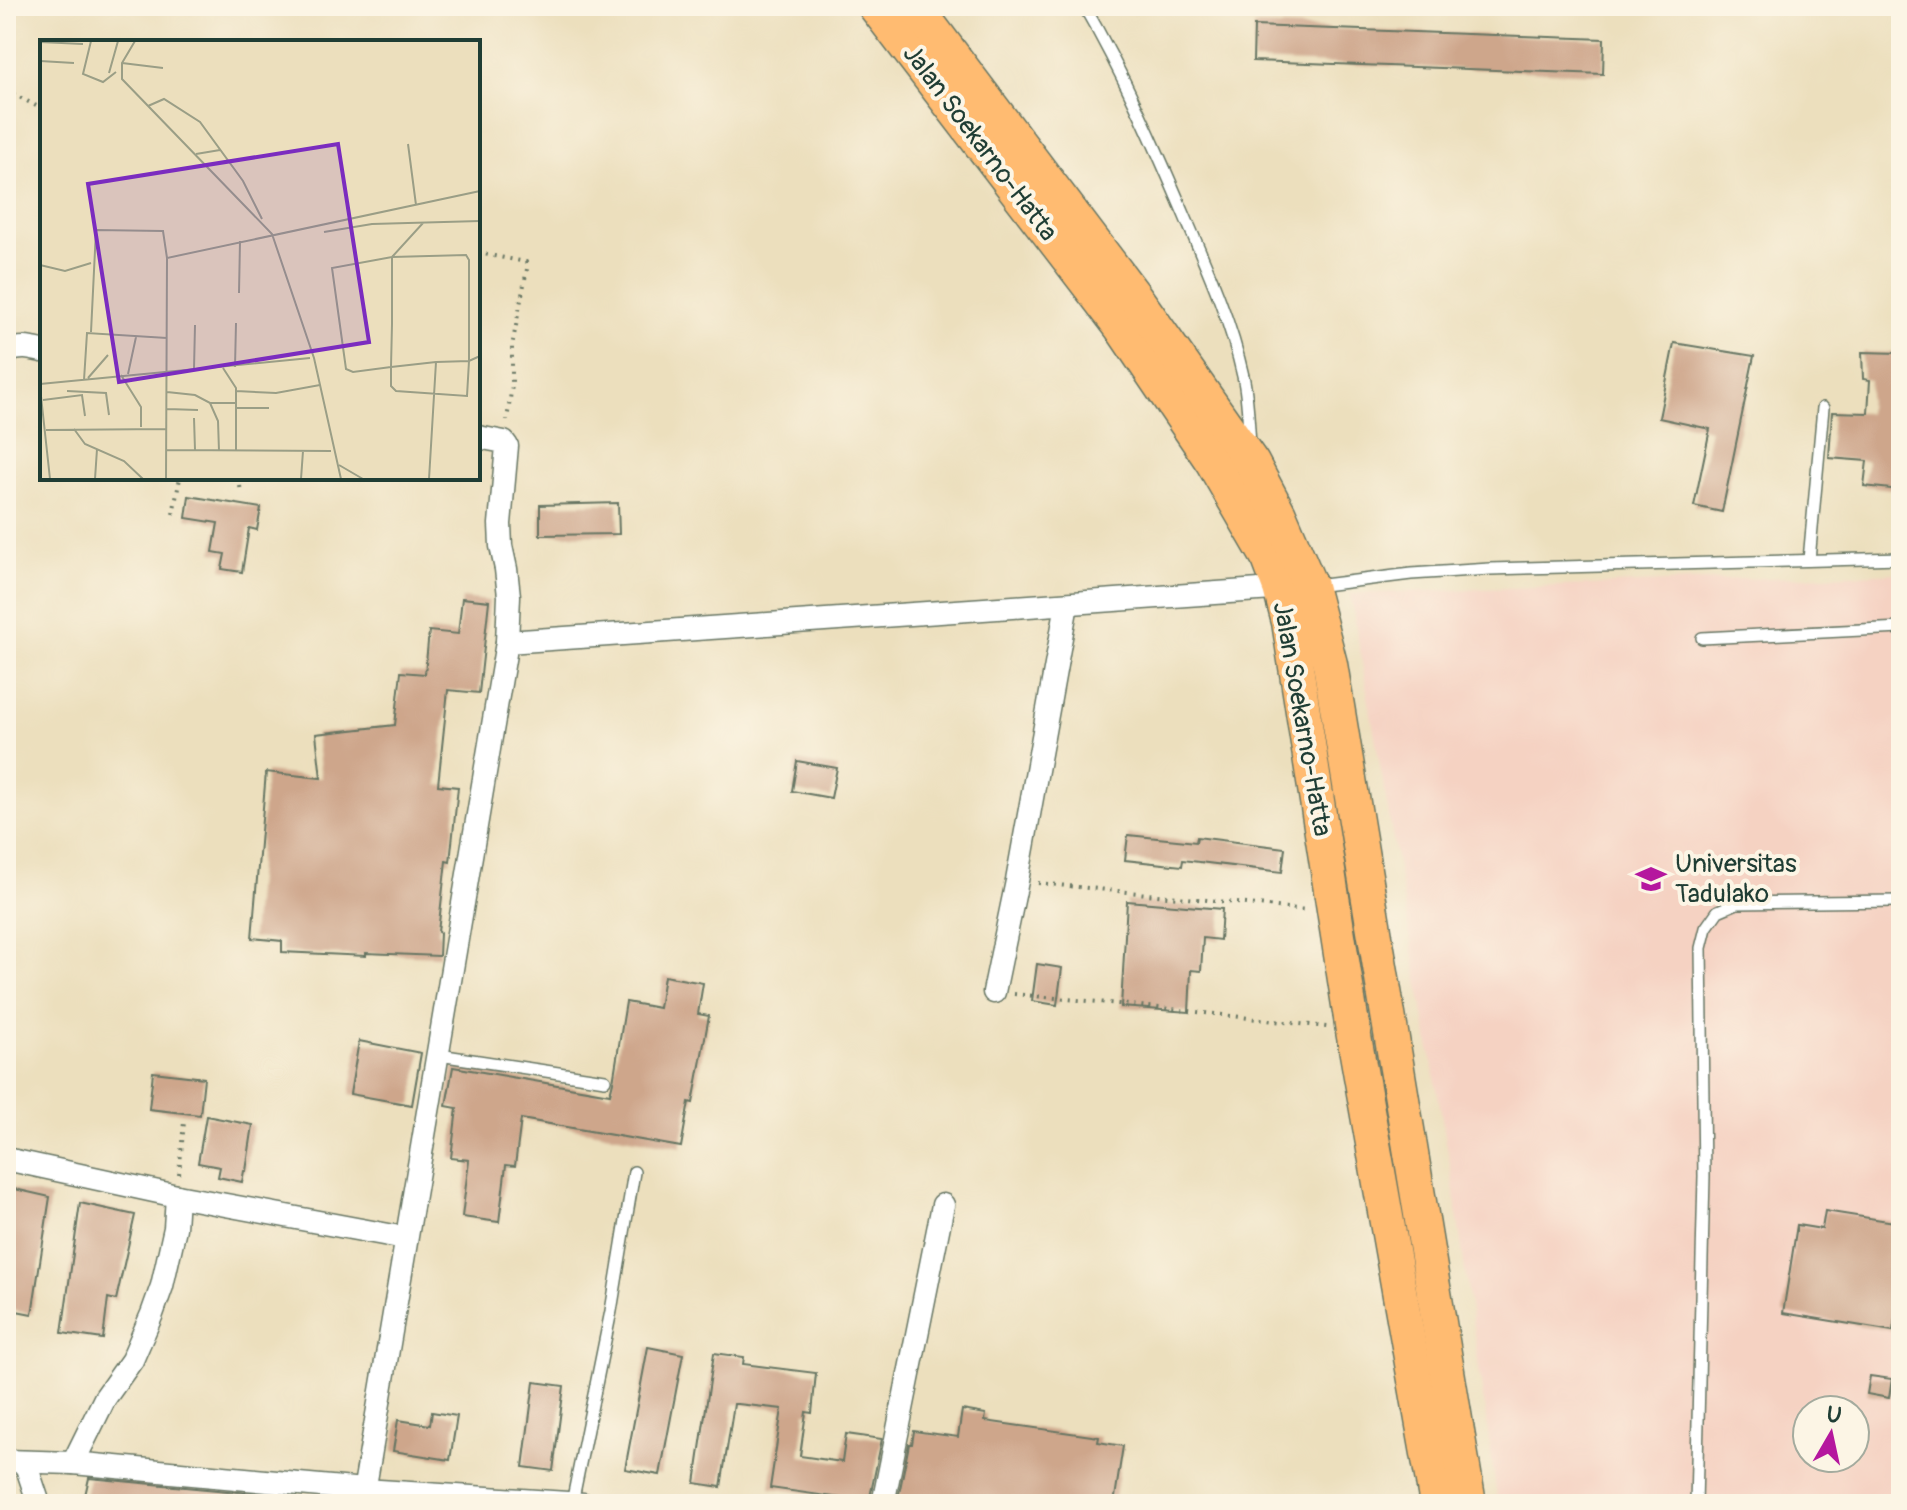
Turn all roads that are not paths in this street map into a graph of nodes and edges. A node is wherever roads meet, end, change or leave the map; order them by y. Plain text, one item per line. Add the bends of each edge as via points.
1 (875, 6) edge
2 (915, 6) edge
3 (1084, 6) edge
4 (40, 351) edge
5 (6, 357) edge
6 (1823, 408) dead end
7 (480, 437) edge
8 (1252, 463) junction
9 (1901, 558) edge
10 (1809, 560) junction
11 (1295, 587) junction
12 (1067, 604) junction
13 (1901, 628) edge
14 (1702, 638) dead end
15 (507, 642) junction
16 (1901, 901) edge
17 (994, 992) road end
18 (439, 1055) junction
19 (605, 1080) dead end
20 (6, 1159) edge
21 (634, 1172) dead end
22 (177, 1196) junction
23 (943, 1205) dead end
24 (405, 1238) junction
25 (16, 1461) edge
26 (73, 1463) junction
27 (363, 1497) edge
28 (572, 1503) edge
29 (39, 1504) edge
30 (583, 1504) edge
31 (883, 1504) edge
32 (1437, 1504) edge
33 (1469, 1504) edge
34 (1696, 1504) edge

1 - 11 main road, Jalan Soekarno-Hatta via 1121,327 1212,461 1269,559
2 - 8 main road, Jalan Soekarno-Hatta via 1135,297
3 - 8 lane via 1161,159 1221,301 1244,380
4 - 5 street via 17,348
6 - 10 lane
7 - 15 street via 507,446 500,524 509,596
8 - 11 main road, Jalan Soekarno-Hatta via 1279,514
9 - 10 lane
10 - 11 lane via 1490,569
11 - 12 street
11 - 32 main road, Jalan Soekarno-Hatta via 1289,622 1353,1031
11 - 33 main road, Jalan Soekarno-Hatta via 1330,664
12 - 15 street
12 - 17 street
13 - 14 lane
15 - 18 street
16 - 34 lane via 1737,903 1718,911 1706,928 1701,948 1704,1176
18 - 19 lane
18 - 24 street
20 - 22 street
21 - 28 lane
22 - 24 street
22 - 26 street via 175,1228 152,1314
23 - 31 street
24 - 27 street
25 - 26 street
25 - 29 street
26 - 27 street
27 - 28 street
28 - 30 street

